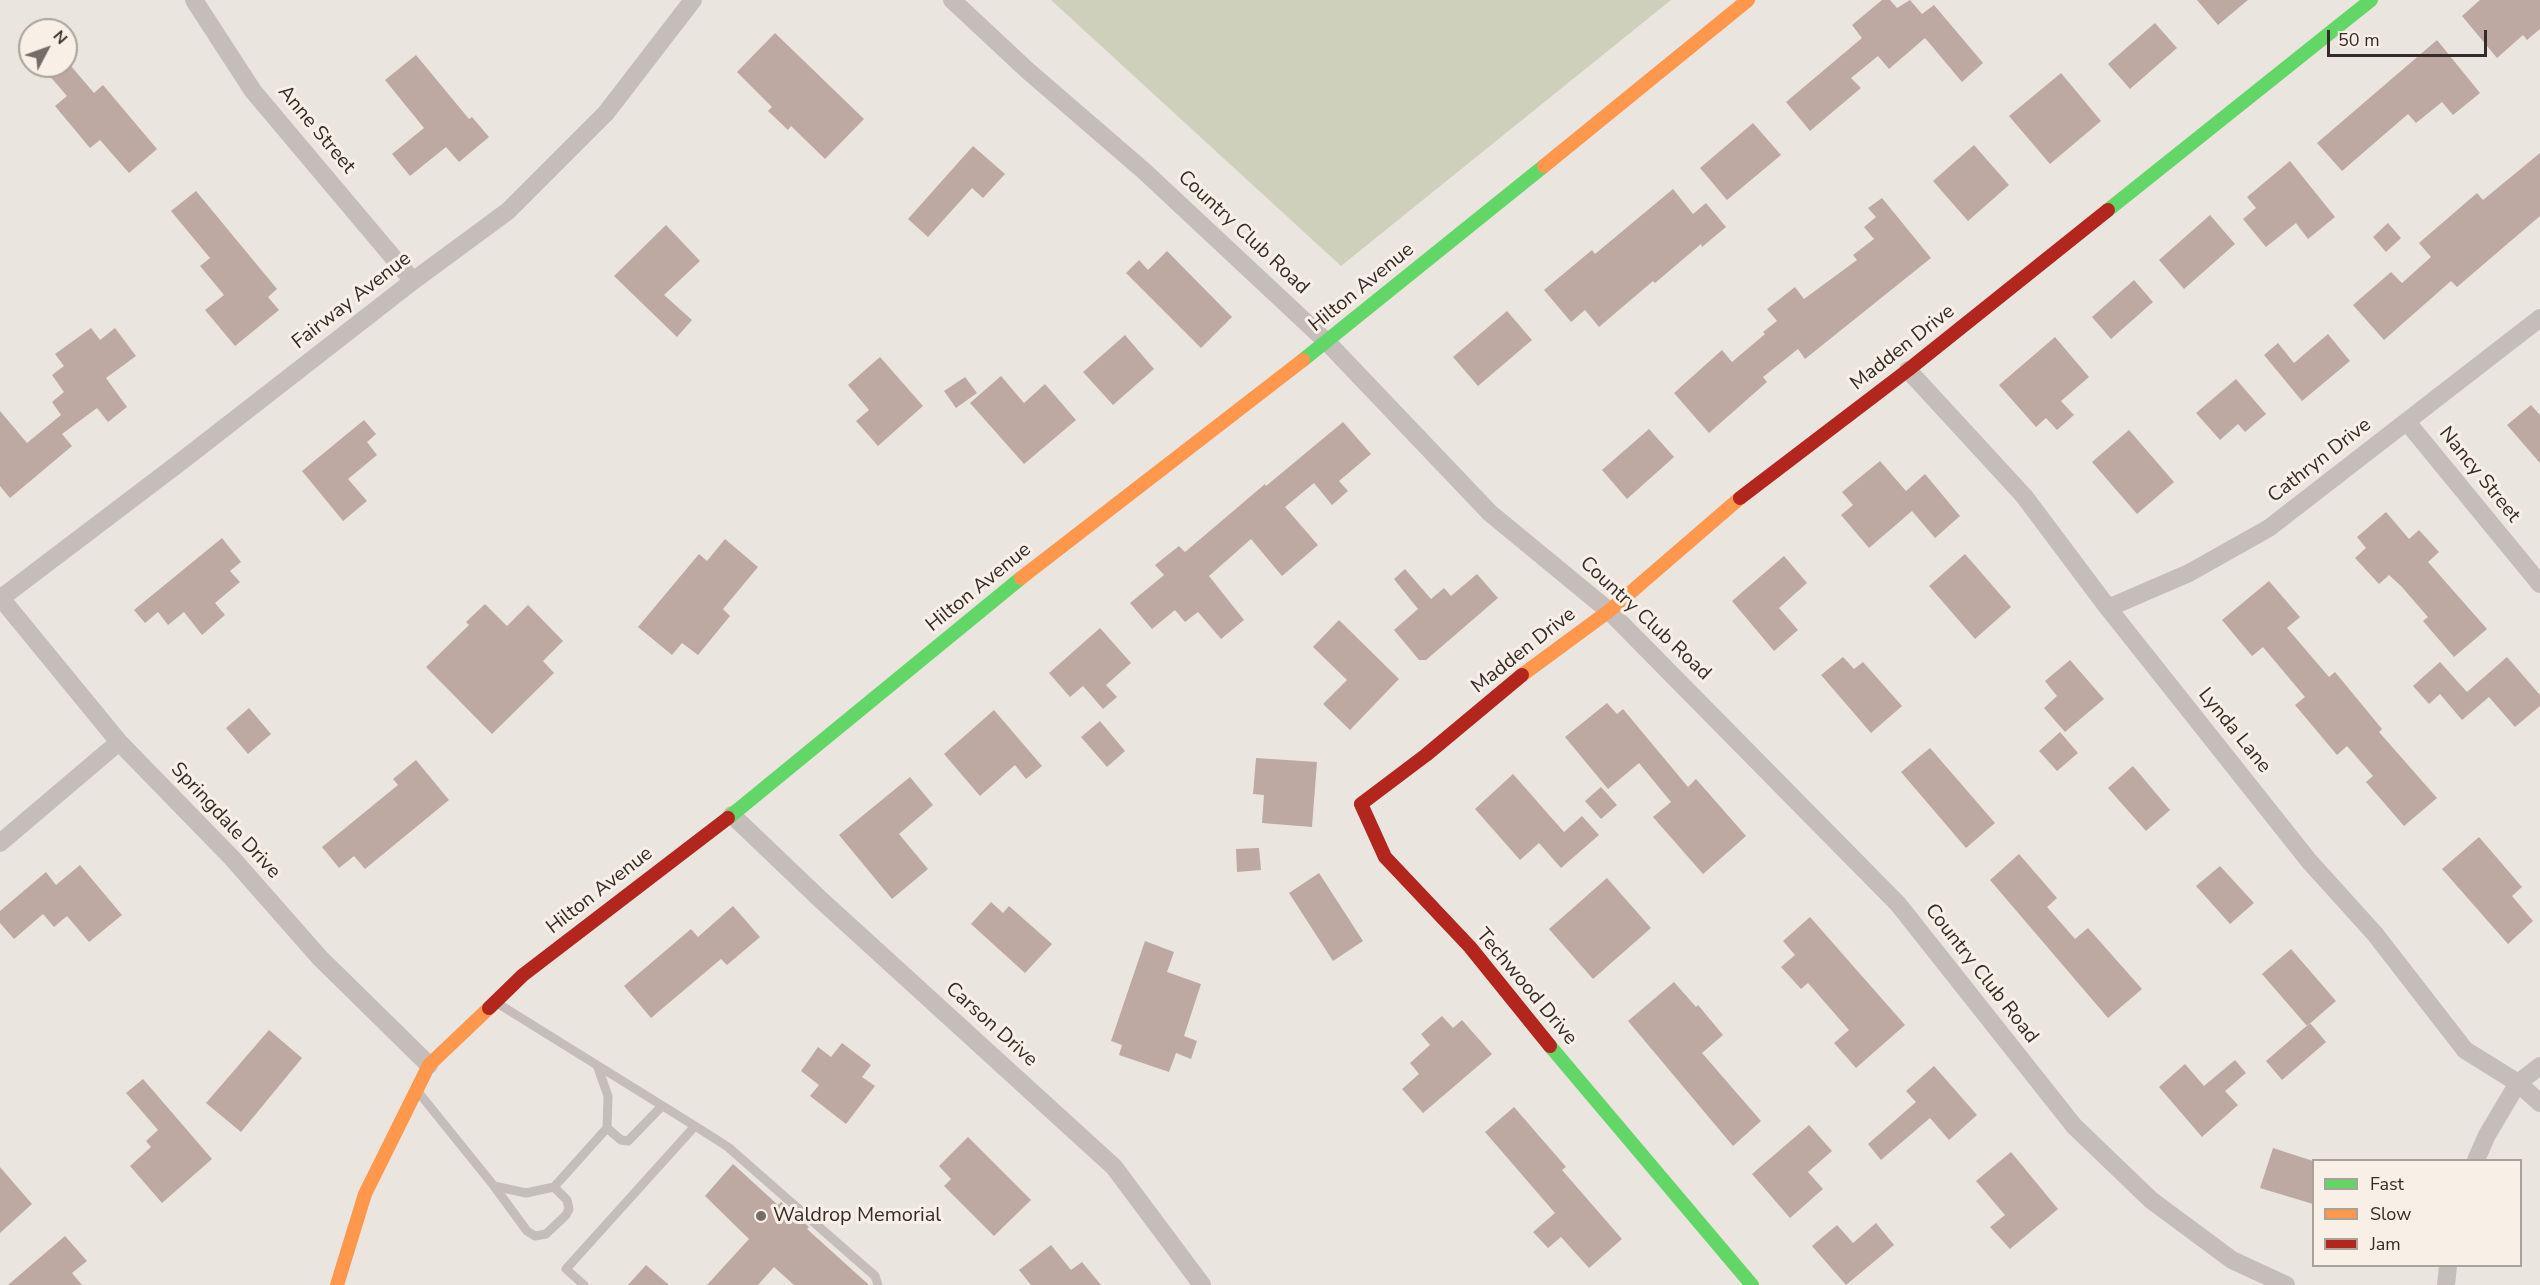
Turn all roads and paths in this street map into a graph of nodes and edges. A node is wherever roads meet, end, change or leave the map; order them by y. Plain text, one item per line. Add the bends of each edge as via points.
1 (194, 0) edge
2 (693, 0) edge
3 (952, 0) edge
4 (1748, 0) edge
5 (2371, 0) edge
6 (413, 281) junction
7 (2540, 318) edge
8 (1327, 342) junction
9 (1908, 370) junction
10 (2407, 422) junction
11 (2540, 584) edge
12 (1, 597) edge
13 (2108, 608) junction
14 (1609, 610) junction
15 (1460, 726) joint
16 (119, 741) junction
17 (732, 815) junction
18 (0, 843) edge
19 (495, 1002) junction
20 (429, 1065) junction
21 (597, 1065) junction
22 (2540, 1066) edge
23 (2518, 1083) junction
24 (417, 1090) junction
25 (2540, 1103) edge
26 (662, 1106) junction
27 (695, 1126) junction
28 (607, 1128) junction
29 (2477, 1159) edge
30 (494, 1186) junction
31 (554, 1187) junction
32 (2448, 1267) edge
33 (337, 1285) edge
34 (584, 1285) edge
35 (878, 1285) edge
36 (1202, 1285) edge
37 (1752, 1285) edge
38 (2286, 1285) edge
39 (2446, 1285) edge

1 - 6 street, Anne Street via 253,91
2 - 6 street, Fairway Avenue via 606,113 508,211
3 - 8 street, Country Club Road via 1144,171
4 - 8 street, Hilton Avenue
5 - 9 street, Madden Drive
6 - 12 street, Fairway Avenue
7 - 10 street, Cathryn Drive
8 - 14 street, Country Club Road via 1490,513
8 - 17 street, Hilton Avenue via 1021,578
9 - 13 street, Lynda Lane via 2024,496
9 - 14 street, Madden Drive via 1746,494
10 - 11 street, Nancy Street
10 - 13 street, Cathryn Drive via 2270,528 2189,573
12 - 16 street, Springdale Drive
13 - 23 street, Lynda Lane via 2465,1050
14 - 15 street, Madden Drive
14 - 38 street, Country Club Road via 1898,904 2074,1126 2151,1200 2232,1260
15 - 37 street, Techwood Drive via 1361,804 1385,857 1470,947
16 - 18 street
16 - 20 street, Springdale Drive via 232,858 320,958
17 - 19 street, Hilton Avenue via 523,975
17 - 36 street, Carson Drive via 1114,1167
19 - 20 street, Hilton Avenue
19 - 21 lane
20 - 24 street, Hilton Avenue
21 - 26 lane
21 - 28 lane via 608,1096
22 - 23 street
23 - 25 street, Lynda Lane
23 - 29 street
24 - 30 lane
24 - 33 street, Hilton Avenue via 364,1194
26 - 27 lane
26 - 28 lane via 628,1141
27 - 34 lane via 566,1269
27 - 35 lane via 728,1147 875,1276
28 - 31 lane
30 - 31 lane via 525,1193
30 - 31 lane via 527,1231 536,1236 546,1234 569,1209 567,1200
32 - 39 street

